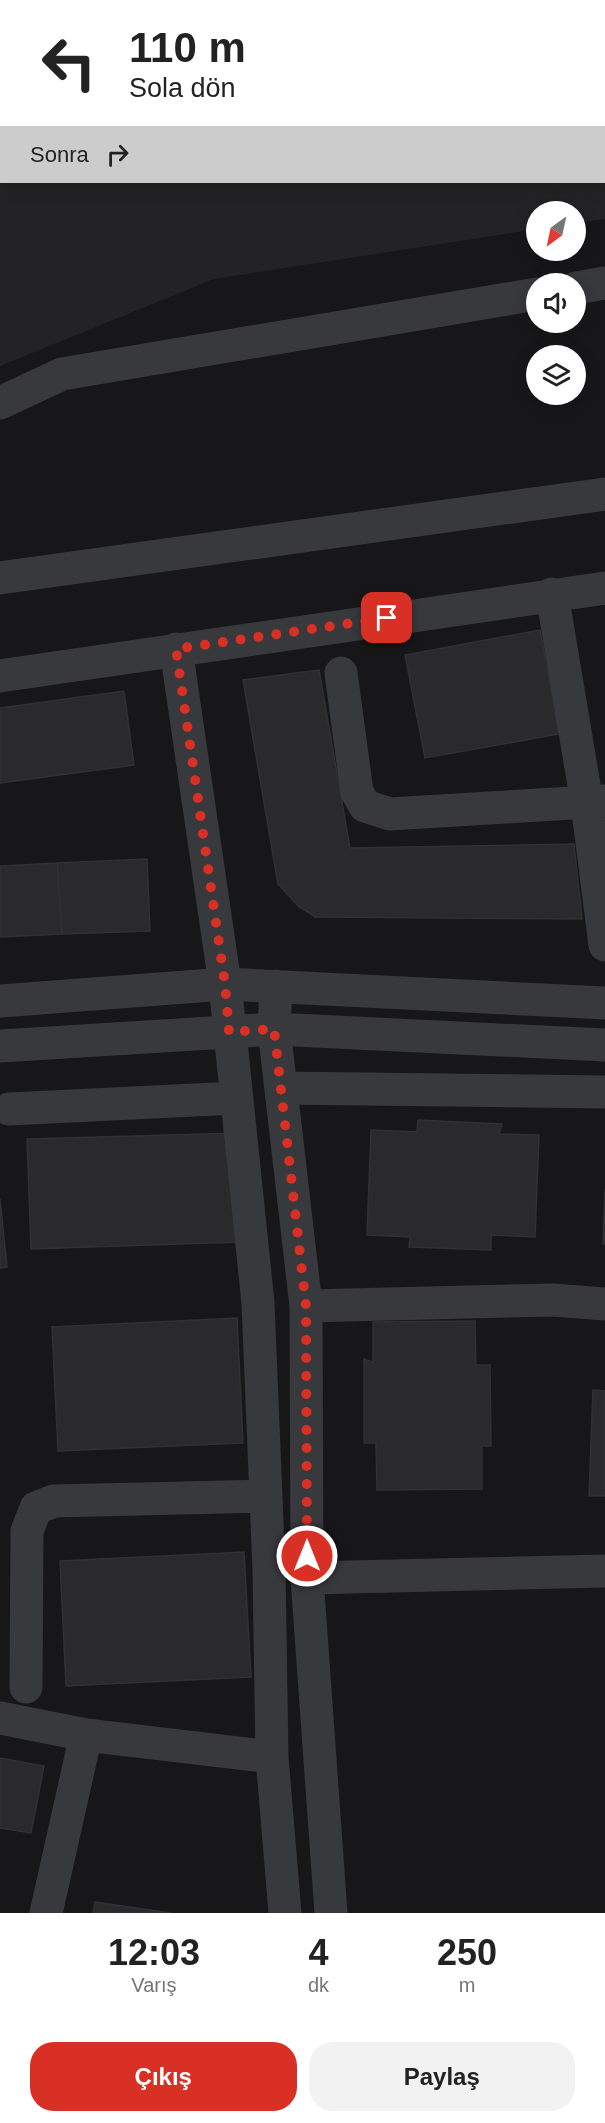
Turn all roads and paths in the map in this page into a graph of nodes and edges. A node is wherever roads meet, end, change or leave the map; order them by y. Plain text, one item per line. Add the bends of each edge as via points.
1 (605, 283) edge
2 (586, 286) edge
3 (526, 296) edge
4 (0, 403) edge
5 (605, 494) edge
6 (0, 578) edge
7 (605, 588) edge
8 (552, 594) junction
9 (176, 649) junction
10 (341, 672) dead end
11 (0, 676) edge
12 (596, 802) edge
13 (605, 945) edge
14 (225, 984) junction
15 (276, 986) junction
16 (0, 1001) edge
17 (605, 1003) edge
18 (274, 1029) junction
19 (229, 1032) junction
20 (605, 1045) edge
21 (0, 1046) edge
22 (281, 1088) junction
23 (605, 1092) edge
24 (236, 1098) junction
25 (9, 1108) dead end
26 (605, 1305) edge
27 (306, 1306) junction
28 (266, 1496) junction
29 (605, 1571) edge
30 (307, 1578) junction
31 (26, 1686) dead end
32 (0, 1718) edge
33 (86, 1735) junction
34 (272, 1757) junction
35 (46, 1913) edge
36 (285, 1913) edge
37 (331, 1913) edge

1 - 2 street
3 - 4 street via 62,374
5 - 6 street
7 - 8 street
8 - 9 street
8 - 12 street
9 - 11 street
9 - 14 street
10 - 12 street via 357,792 365,806 390,814
12 - 13 street
14 - 15 street
14 - 16 street
14 - 19 street
15 - 17 street
15 - 18 street
18 - 19 street
18 - 20 street
18 - 22 street
19 - 21 street
19 - 24 street
22 - 23 street
22 - 27 street
24 - 25 street
24 - 28 street via 258,1303
26 - 27 street via 553,1300
27 - 30 street
28 - 31 street via 54,1501 36,1508 27,1531
28 - 34 street
29 - 30 street
30 - 37 street
32 - 33 street
33 - 34 street
33 - 35 street
34 - 36 street

